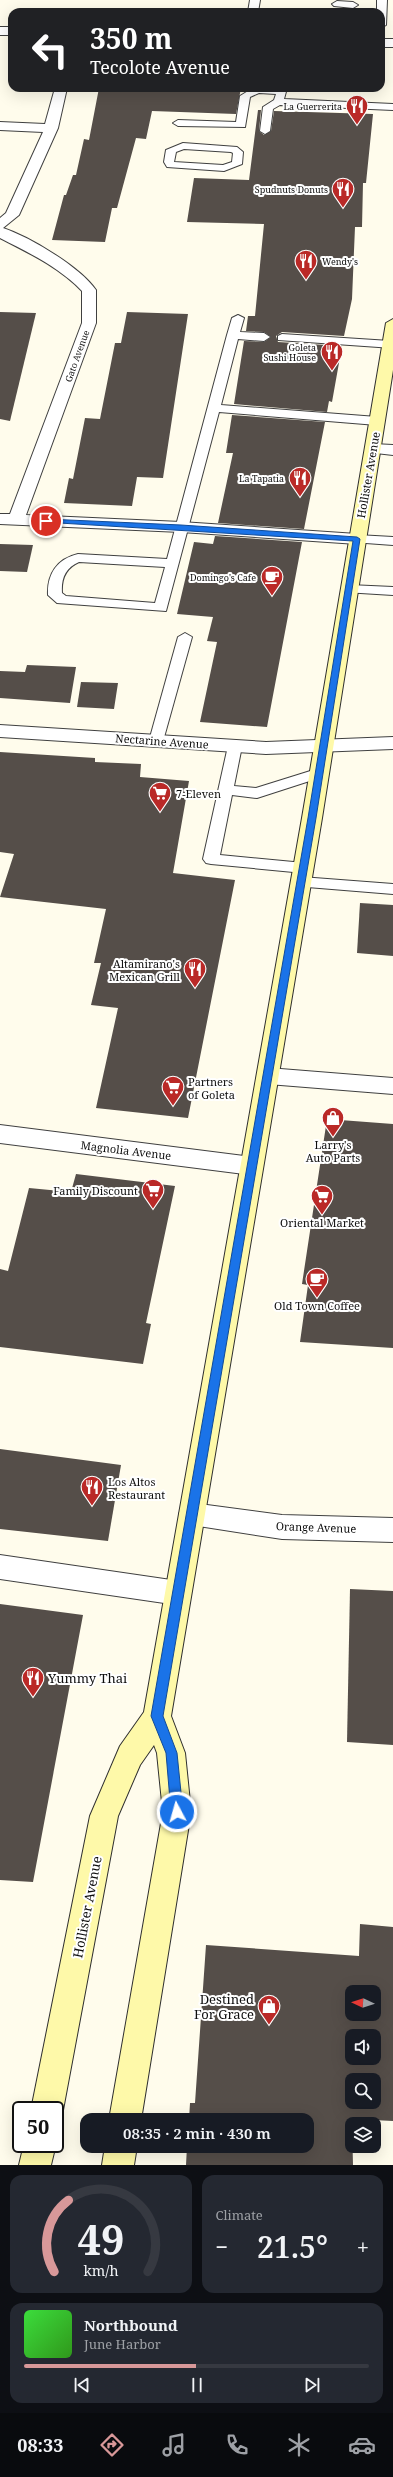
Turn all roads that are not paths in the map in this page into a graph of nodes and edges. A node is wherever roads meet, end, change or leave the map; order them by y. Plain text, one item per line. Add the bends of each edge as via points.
1 (393, 2) edge
2 (380, 3) edge
3 (337, 5) edge
4 (353, 5) dead end
5 (60, 92) edge
6 (253, 92) edge
7 (281, 92) edge
8 (279, 102) junction
9 (393, 107) edge
10 (178, 123) dead end
11 (0, 126) edge
12 (51, 128) junction
13 (265, 131) dead end
14 (236, 164) joint
15 (0, 224) edge
16 (0, 232) edge
17 (238, 318) dead end
18 (393, 323) edge
19 (233, 335) junction
20 (264, 337) dead end
21 (282, 338) dead end
22 (391, 344) edge
23 (388, 387) edge
24 (214, 408) junction
25 (377, 421) junction
26 (373, 449) junction
27 (393, 450) edge
28 (8, 519) edge
29 (181, 527) junction
30 (357, 539) junction
31 (393, 541) edge
32 (172, 563) junction
33 (349, 589) junction
34 (393, 591) edge
35 (185, 636) dead end
36 (0, 731) edge
37 (156, 741) junction
38 (393, 744) edge
39 (324, 745) junction
40 (235, 746) junction
41 (320, 773) junction
42 (226, 790) junction
43 (302, 875) junction
44 (393, 888) edge
45 (268, 1076) junction
46 (393, 1086) edge
47 (0, 1134) edge
48 (252, 1166) junction
49 (192, 1514) junction
50 (393, 1530) edge
51 (0, 1567) edge
52 (178, 1593) junction
53 (157, 1716) junction
54 (49, 2101) edge
55 (126, 2113) edge
56 (38, 2153) edge
57 (120, 2153) edge
58 (35, 2165) edge
59 (118, 2165) edge

1 - 2 lane
3 - 4 lane
5 - 12 street
6 - 10 lane via 245,96 241,125
7 - 8 lane
8 - 9 lane
8 - 13 lane via 268,107
11 - 12 street
12 - 15 street via 12,215
14 - 14 lane via 224,168 178,167 169,162 171,150 175,147 190,147 233,149 238,152
16 - 28 street, Gato Avenue via 33,247 77,276 89,290 89,323
17 - 19 lane
18 - 22 main road, Hollister Avenue
19 - 20 lane
19 - 24 lane
21 - 22 lane
22 - 23 main road, Hollister Avenue
23 - 25 main road, Hollister Avenue
24 - 25 lane
24 - 29 lane
25 - 26 main road, Hollister Avenue
26 - 27 street
26 - 30 main road, Hollister Avenue
28 - 29 street
29 - 30 street
29 - 32 lane
30 - 31 lane
30 - 33 main road, Hollister Avenue
32 - 32 lane via 78,558 60,567 55,595 62,600 161,608
33 - 34 lane
33 - 39 main road, Hollister Avenue
35 - 37 lane
36 - 37 street, Nectarine Avenue
37 - 40 street, Nectarine Avenue
38 - 39 street, Nectarine Avenue
39 - 40 street, Nectarine Avenue via 266,748
39 - 41 main road, Hollister Avenue
40 - 42 lane
41 - 42 lane via 258,793
41 - 43 main road, Hollister Avenue
42 - 43 lane via 211,859
43 - 44 lane
43 - 45 main road, Hollister Avenue
45 - 46 street via 341,1084
45 - 48 main road, Hollister Avenue
47 - 48 street, Magnolia Avenue
48 - 49 main road, Hollister Avenue
49 - 50 street, Orange Avenue via 282,1527
49 - 52 main road, Hollister Avenue
51 - 52 street
52 - 53 main road, Hollister Avenue
53 - 54 main road, Hollister Avenue via 130,1756 104,1816
53 - 55 main road via 171,1753 177,1812
56 - 58 main road
57 - 59 main road

